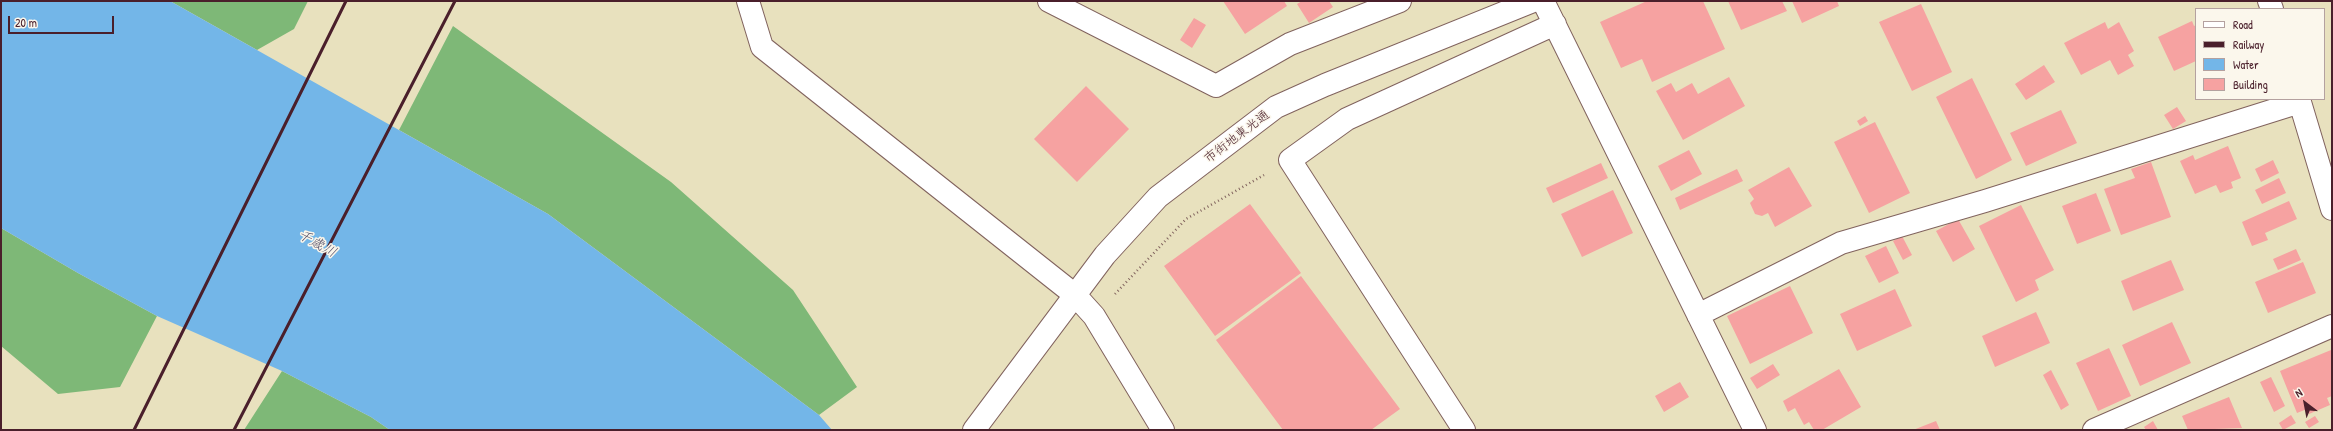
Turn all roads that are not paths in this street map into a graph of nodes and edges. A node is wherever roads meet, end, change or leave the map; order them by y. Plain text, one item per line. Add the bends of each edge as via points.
1 (748, 1) edge
2 (1049, 1) edge
3 (1400, 1) edge
4 (1533, 1) edge
5 (1544, 1) edge
6 (1555, 24) junction
7 (2299, 100) edge
8 (2332, 209) edge
9 (1075, 296) junction
10 (1698, 315) junction
11 (2332, 326) edge
12 (974, 430) edge
13 (1163, 430) edge
14 (1464, 430) edge
15 (1755, 430) edge
16 (2094, 430) edge

1 - 9 street via 762,48
2 - 3 street via 1216,86 1290,44
4 - 9 street, 市街地東光通 via 1276,107 1158,197 1106,255
5 - 6 street
6 - 10 street
6 - 14 street via 1346,119 1290,160
7 - 8 street
7 - 10 street via 1993,198 1841,243
9 - 12 street, 市街地東光通
9 - 13 street via 1094,316
10 - 15 street
11 - 16 street

